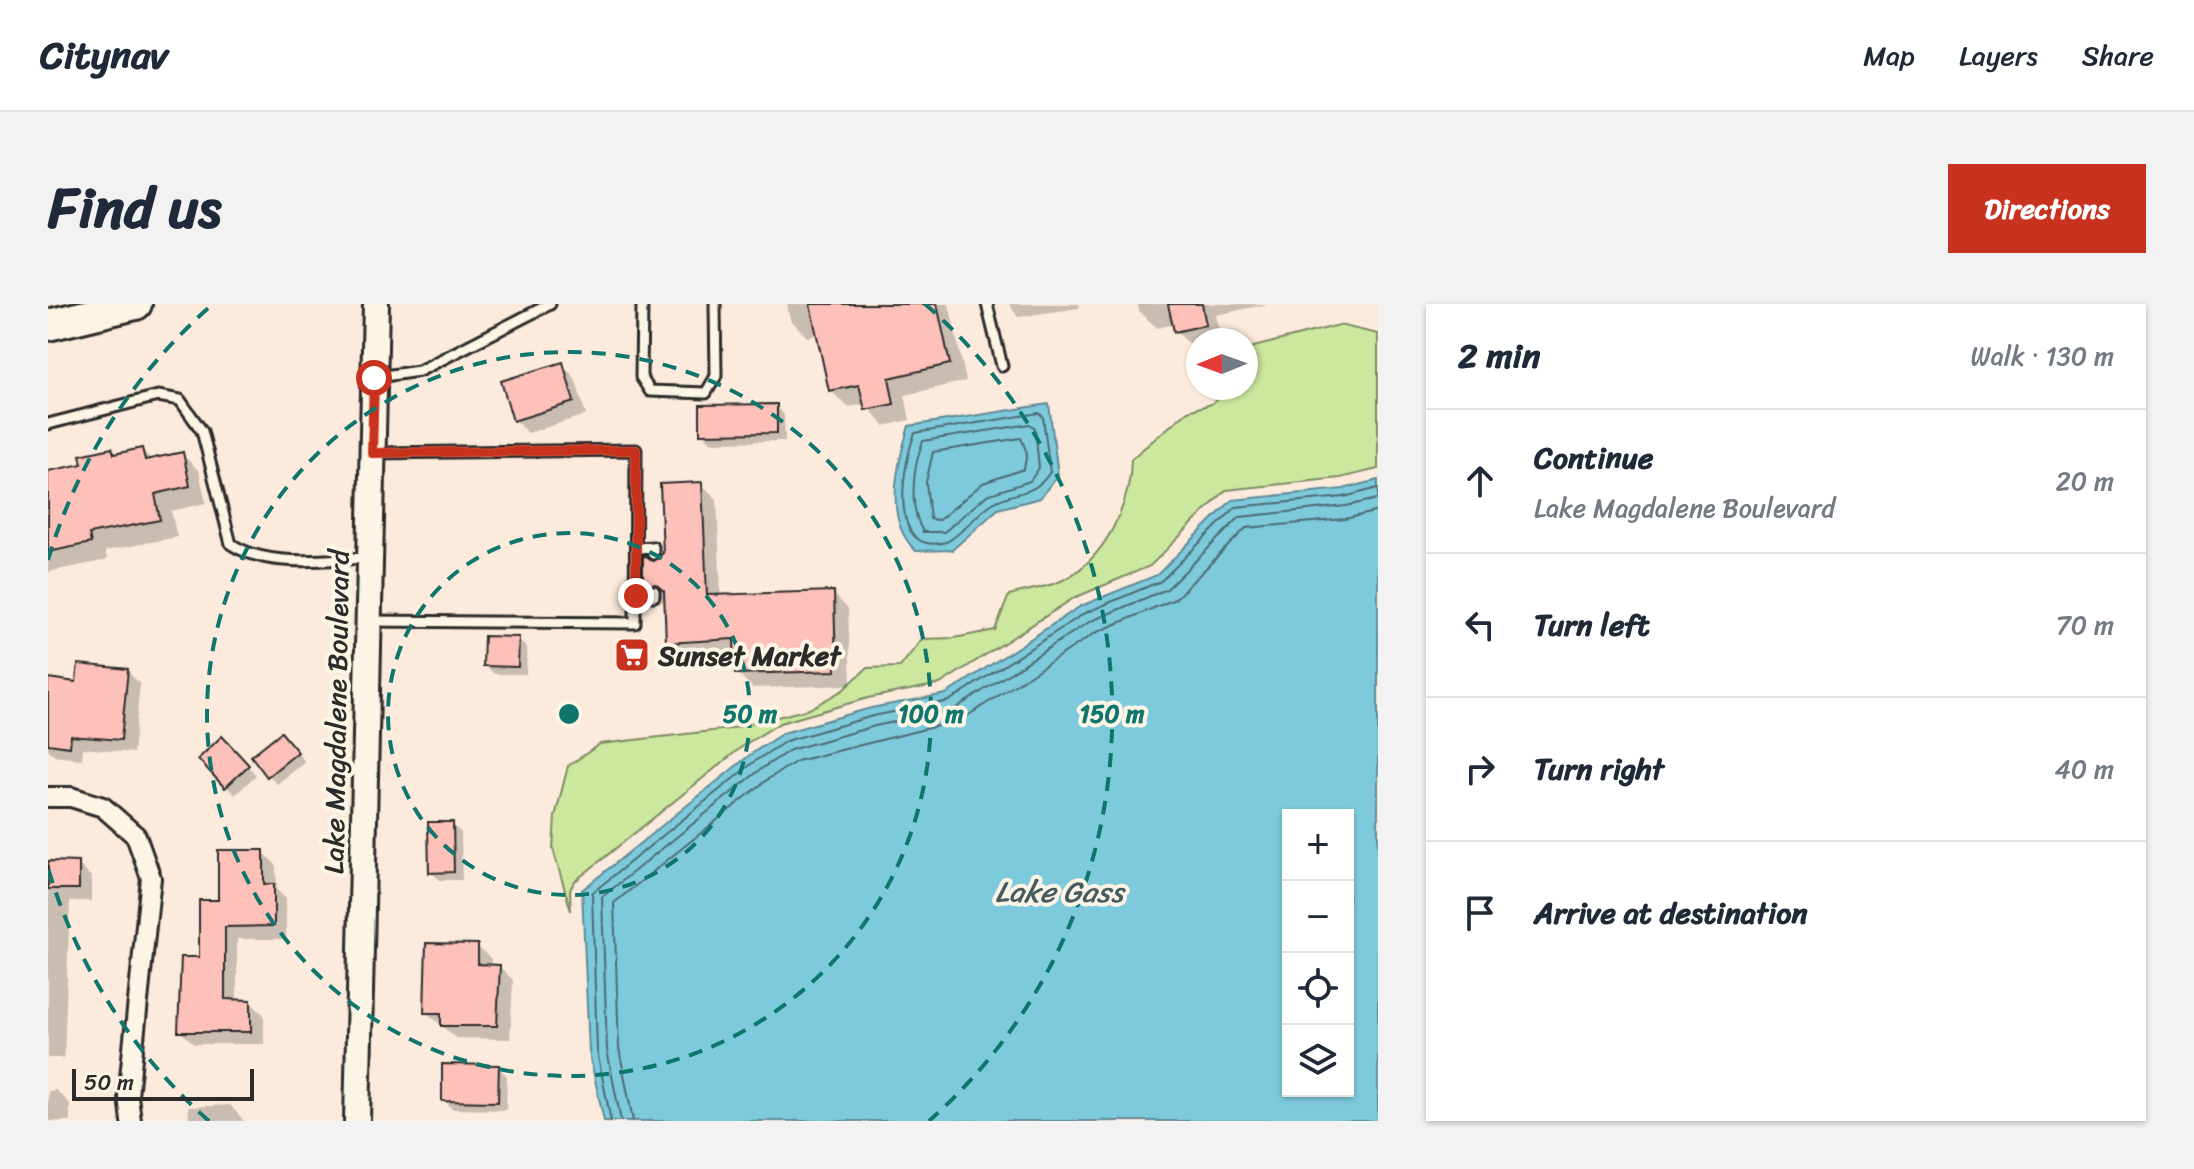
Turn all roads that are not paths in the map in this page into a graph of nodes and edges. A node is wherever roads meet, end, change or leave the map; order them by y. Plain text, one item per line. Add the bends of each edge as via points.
1 (136, 304) edge
2 (376, 304) edge
3 (550, 304) edge
4 (642, 304) edge
5 (715, 304) edge
6 (987, 304) edge
7 (48, 325) edge
8 (1002, 366) dead end
9 (374, 378) junction
10 (48, 424) edge
11 (372, 453) junction
12 (636, 548) junction
13 (653, 554) dead end
14 (370, 558) junction
15 (654, 591) dead end
16 (636, 596) junction
17 (369, 621) junction
18 (48, 797) edge
19 (131, 1121) edge
20 (357, 1121) edge

1 - 7 main road
2 - 9 street, Lake Magdalene Boulevard
3 - 9 lane via 419,371
4 - 5 lane via 641,377 650,391 706,393 716,376
6 - 8 lane
9 - 11 street, Lake Magdalene Boulevard
10 - 14 lane via 158,396 180,400 202,431 231,544 249,557
11 - 12 lane via 636,450
11 - 14 street, Lake Magdalene Boulevard
12 - 13 lane via 653,547
12 - 16 lane
14 - 17 street, Lake Magdalene Boulevard
15 - 16 lane via 654,596
16 - 17 lane via 635,623
17 - 20 street, Lake Magdalene Boulevard
18 - 19 street via 71,797 103,807 136,836 151,878 128,1096

